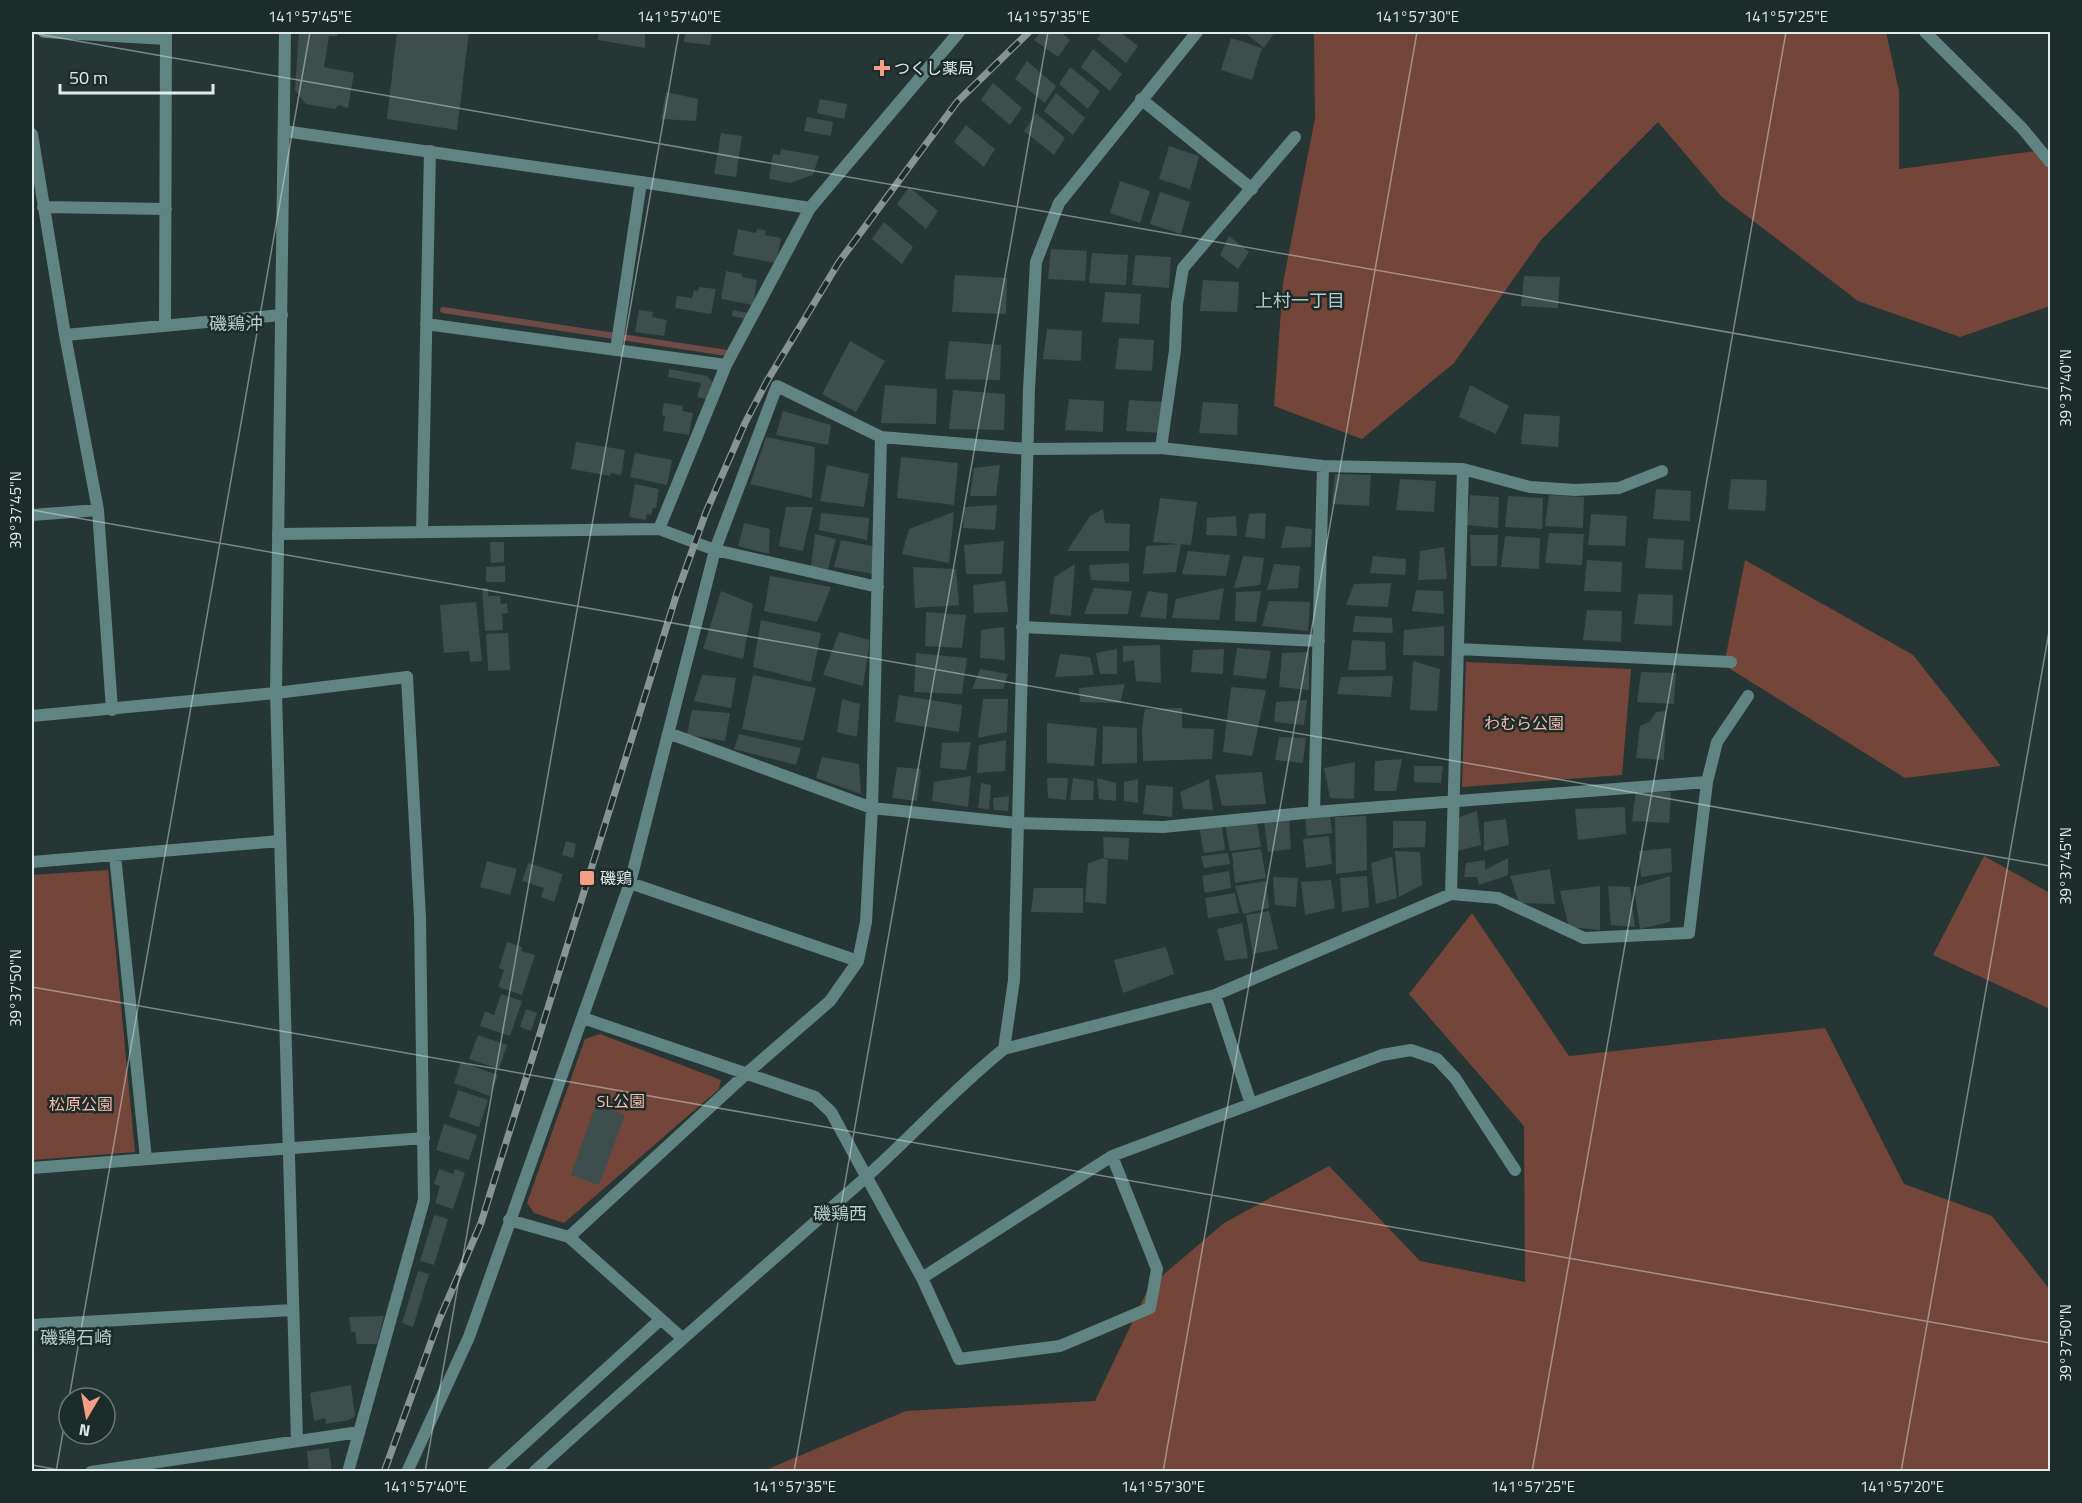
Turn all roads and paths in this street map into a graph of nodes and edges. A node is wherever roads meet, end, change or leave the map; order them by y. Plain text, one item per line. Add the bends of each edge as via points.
1 (44, 32) edge
2 (285, 32) edge
3 (959, 32) edge
4 (1197, 32) edge
5 (1925, 32) edge
6 (166, 35) edge
7 (1141, 99) junction
8 (284, 130) junction
9 (32, 134) edge
10 (1295, 136) dead end
11 (430, 151) junction
12 (34, 162) edge
13 (2050, 162) edge
14 (640, 182) junction
15 (1252, 189) junction
16 (44, 207) junction
17 (810, 208) junction
18 (166, 209) junction
19 (282, 315) junction
20 (426, 324) junction
21 (165, 326) junction
22 (65, 334) junction
23 (616, 350) junction
24 (726, 365) junction
25 (881, 437) junction
26 (1161, 448) junction
27 (1028, 449) junction
28 (1323, 466) junction
29 (1463, 469) junction
30 (1662, 471) dead end
31 (98, 510) junction
32 (32, 514) edge
33 (659, 529) junction
34 (422, 532) junction
35 (278, 534) junction
36 (715, 550) junction
37 (878, 587) junction
38 (1022, 627) junction
39 (1319, 641) junction
40 (1458, 649) junction
41 (1731, 662) dead end
42 (276, 693) junction
43 (1748, 696) dead end
44 (112, 710) junction
45 (32, 716) edge
46 (668, 733) junction
47 (1707, 783) junction
48 (1454, 801) junction
49 (872, 808) junction
50 (1314, 812) junction
51 (1017, 823) junction
52 (280, 842) junction
53 (115, 855) junction
54 (32, 862) edge
55 (630, 883) junction
56 (1451, 894) junction
57 (858, 961) junction
58 (1215, 995) junction
59 (583, 1018) junction
60 (1004, 1048) junction
61 (747, 1073) junction
62 (1251, 1104) junction
63 (423, 1138) junction
64 (289, 1148) junction
65 (1112, 1156) junction
66 (146, 1159) junction
67 (32, 1168) edge
68 (1515, 1170) dead end
69 (866, 1177) junction
70 (510, 1220) junction
71 (569, 1237) junction
72 (922, 1278) junction
73 (292, 1310) junction
74 (661, 1319) junction
75 (32, 1325) edge
76 (682, 1338) junction
77 (359, 1432) junction
78 (297, 1441) junction
79 (92, 1472) edge
80 (348, 1472) edge
81 (407, 1472) edge
82 (493, 1472) edge
83 (534, 1472) edge

1 - 6 street
2 - 8 street
3 - 17 street
4 - 7 street
5 - 13 street via 2022,128
6 - 18 street
7 - 15 street
7 - 27 street via 1059,203 1036,262
8 - 11 street
8 - 19 street
9 - 12 street
10 - 15 street
11 - 14 street
11 - 20 street
12 - 16 street
14 - 17 street
14 - 23 street
15 - 26 street via 1183,268
16 - 18 street
16 - 22 street
17 - 24 street
18 - 21 street
19 - 21 street
19 - 35 street
20 - 23 street
20 - 34 street
21 - 22 street
22 - 31 street
23 - 24 street
24 - 33 street
25 - 27 street
25 - 36 street via 777,386
25 - 37 street
26 - 27 street
26 - 28 street
27 - 38 street
28 - 29 street
28 - 39 street
29 - 30 street via 1530,487 1575,490 1619,488
29 - 40 street
31 - 32 street
31 - 44 street
33 - 34 street
33 - 36 street
34 - 35 street
35 - 42 street
36 - 37 street
36 - 46 street
37 - 49 street
38 - 39 street
38 - 51 street
39 - 50 street
40 - 41 street
40 - 48 street
42 - 44 street
42 - 52 street
42 - 63 street via 407,677 420,917
43 - 47 street via 1717,742
44 - 45 street
46 - 49 street
46 - 55 street
47 - 48 street
47 - 56 street via 1689,933 1584,938 1498,898
48 - 50 street
48 - 56 street
49 - 51 street
49 - 57 street via 866,922
50 - 51 street via 1163,827
51 - 60 street via 1014,980
52 - 53 street
52 - 64 street
53 - 54 street
53 - 66 street
55 - 57 street
55 - 59 street
56 - 58 street
57 - 61 street via 830,1001
58 - 60 street
58 - 62 street
59 - 61 street
59 - 70 street
60 - 69 street via 968,1077
61 - 69 street via 815,1097 831,1112
61 - 71 street
62 - 65 street
62 - 68 street via 1382,1055 1411,1050 1437,1059 1455,1078
63 - 64 street
63 - 77 street via 424,1200
64 - 66 street
64 - 73 street
65 - 72 street
65 - 72 street via 1157,1269 1150,1308 1060,1346 959,1359
66 - 67 street
69 - 72 street
69 - 76 street
70 - 71 street
70 - 81 street via 469,1337
71 - 74 street
73 - 75 street
73 - 78 street
74 - 76 street
74 - 82 street
76 - 83 street
77 - 78 street
77 - 80 street
78 - 79 street

